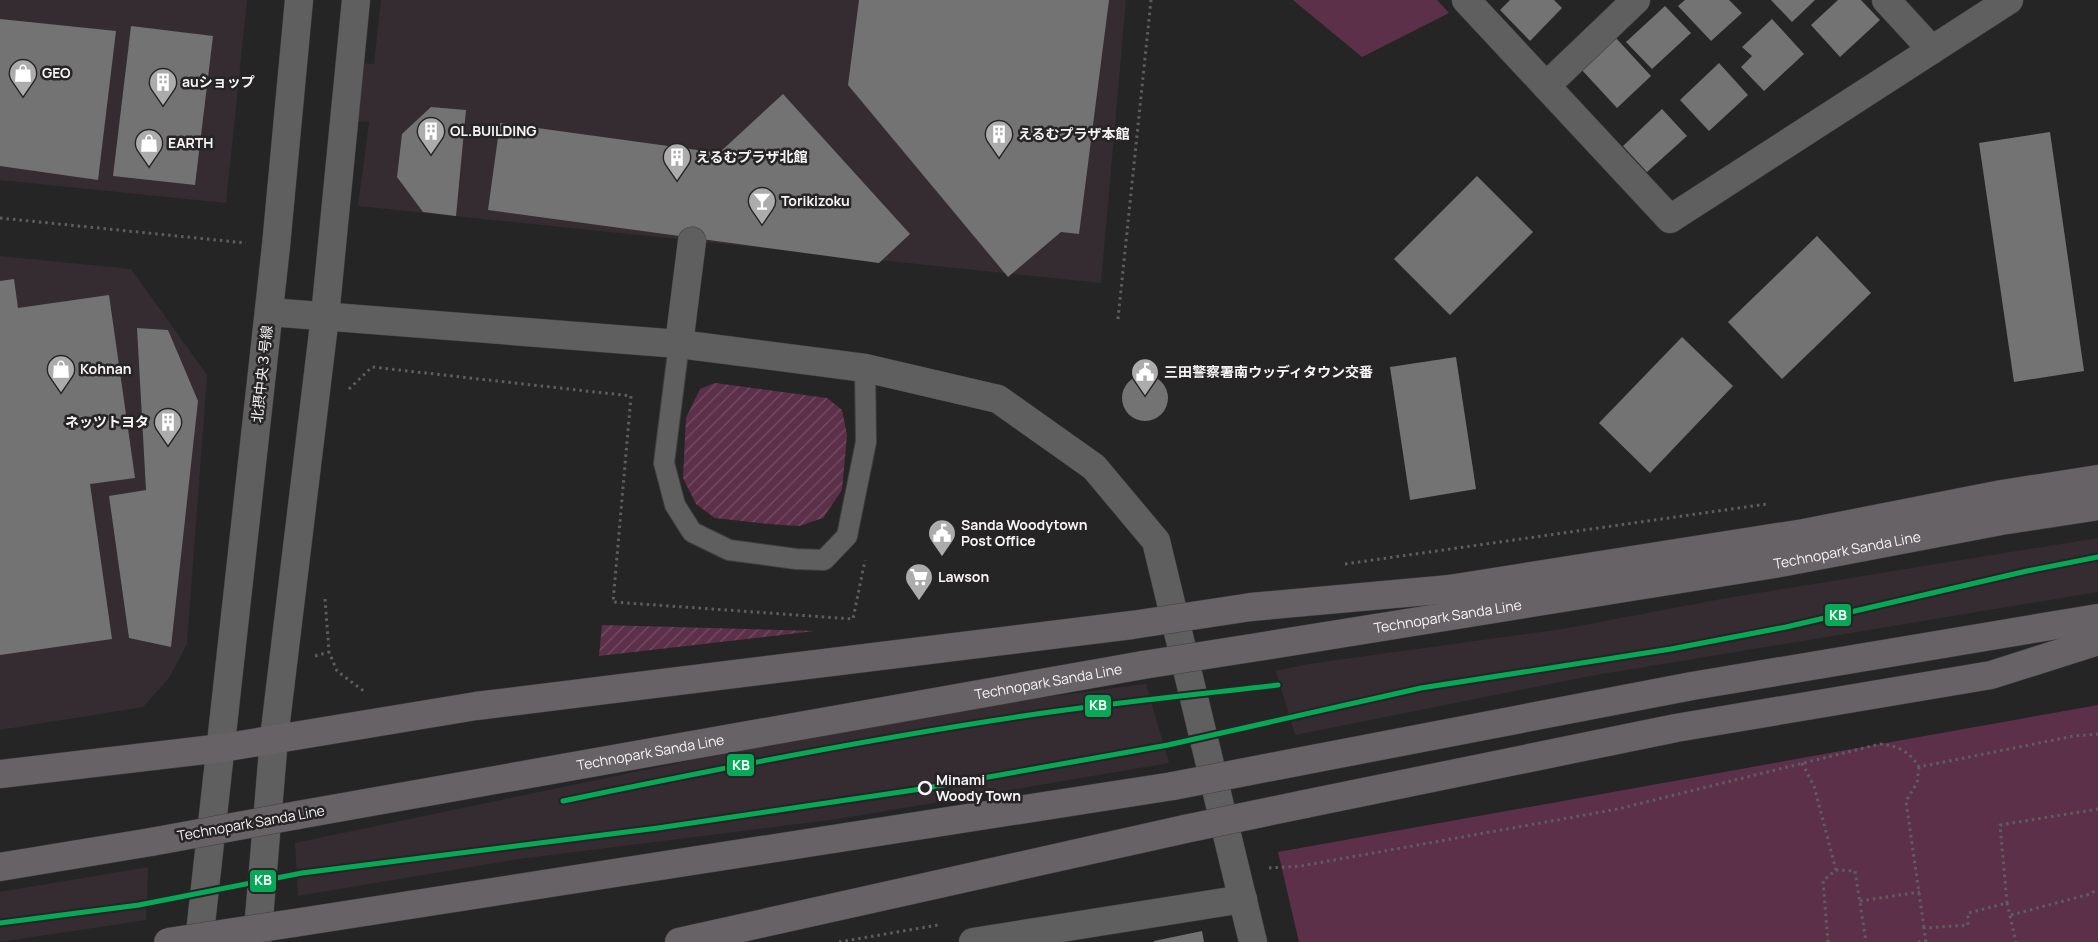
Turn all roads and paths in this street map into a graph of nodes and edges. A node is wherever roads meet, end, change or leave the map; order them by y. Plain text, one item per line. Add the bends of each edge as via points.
1 (299, 0) edge
2 (356, 0) edge
3 (1151, 0) edge
4 (1466, 0) edge
5 (1636, 0) edge
6 (1886, 0) edge
7 (2009, 0) edge
8 (1932, 50) junction
9 (1546, 86) junction
10 (0, 218) edge
11 (692, 241) dead end
12 (276, 246) junction
13 (269, 312) junction
14 (324, 316) junction
15 (1118, 318) dead end
16 (679, 344) junction
17 (865, 368) junction
18 (343, 395) dead end
19 (2098, 479) edge
20 (1769, 504) dead end
21 (2098, 506) edge
22 (1780, 563) junction
23 (1335, 565) dead end
24 (1443, 590) junction
25 (325, 598) dead end
26 (2098, 618) edge
27 (853, 619) dead end
28 (2098, 641) edge
29 (2098, 658) edge
30 (1991, 675) junction
31 (371, 696) dead end
32 (2098, 734) edge
33 (274, 738) junction
34 (222, 748) junction
35 (1802, 763) junction
36 (1919, 766) junction
37 (0, 774) edge
38 (2098, 809) edge
39 (0, 867) edge
40 (1836, 870) junction
41 (1236, 871) junction
42 (2098, 889) edge
43 (1920, 892) junction
44 (1243, 899) junction
45 (1860, 901) junction
46 (2007, 903) junction
47 (2011, 915) junction
48 (938, 925) dead end
49 (1924, 928) junction
50 (1038, 937) edge
51 (1926, 941) edge
52 (168, 942) edge
53 (200, 942) edge
54 (257, 942) edge
55 (679, 942) edge
56 (839, 942) edge
57 (973, 942) edge
58 (1253, 942) edge
59 (1828, 942) edge
60 (1866, 942) edge
61 (1918, 942) edge
62 (2016, 942) edge

1 - 12 street, 北摂中央３号線
2 - 14 street
3 - 15 path
4 - 9 street
5 - 9 street
6 - 8 street
7 - 8 street
8 - 9 street via 1670,219
10 - 12 path
11 - 16 street
12 - 13 street, 北摂中央３号線
13 - 14 street
13 - 34 street, 北摂中央３号線
14 - 16 street
14 - 33 street
16 - 17 street
16 - 17 lane via 664,463 675,505 692,532 739,552 824,560 847,536 866,442
17 - 41 street via 998,399 1094,467 1156,541
18 - 27 path via 372,367 631,396 613,602
19 - 24 main road via 2002,494 1804,533
20 - 23 path
21 - 22 main road, Technopark Sanda Line
22 - 24 main road
22 - 39 main road, Technopark Sanda Line, bridge via 1143,665
24 - 33 main road, bridge via 1251,606 1132,625 476,706
25 - 31 path via 329,652 336,671
26 - 52 main road, bridge via 1692,686 1173,786
28 - 30 main road
29 - 30 main road
30 - 55 main road, bridge via 1676,728 1185,829
32 - 36 path
33 - 34 main road
33 - 54 street
34 - 37 main road
34 - 53 street, 北摂中央３号線
35 - 36 path via 1880,744 1903,749
35 - 40 path via 1814,786
35 - 41 path via 1618,809 1301,866
36 - 43 path via 1917,784 1906,801
38 - 46 path via 2000,825
40 - 45 path via 1855,871
40 - 59 path via 1823,881
41 - 44 street
42 - 47 path
43 - 45 path
43 - 49 path
44 - 50 street
44 - 58 street
45 - 60 path
46 - 47 path
46 - 49 path via 1968,913 1968,924
47 - 62 path
48 - 56 path
49 - 51 path
50 - 57 street
51 - 61 path

